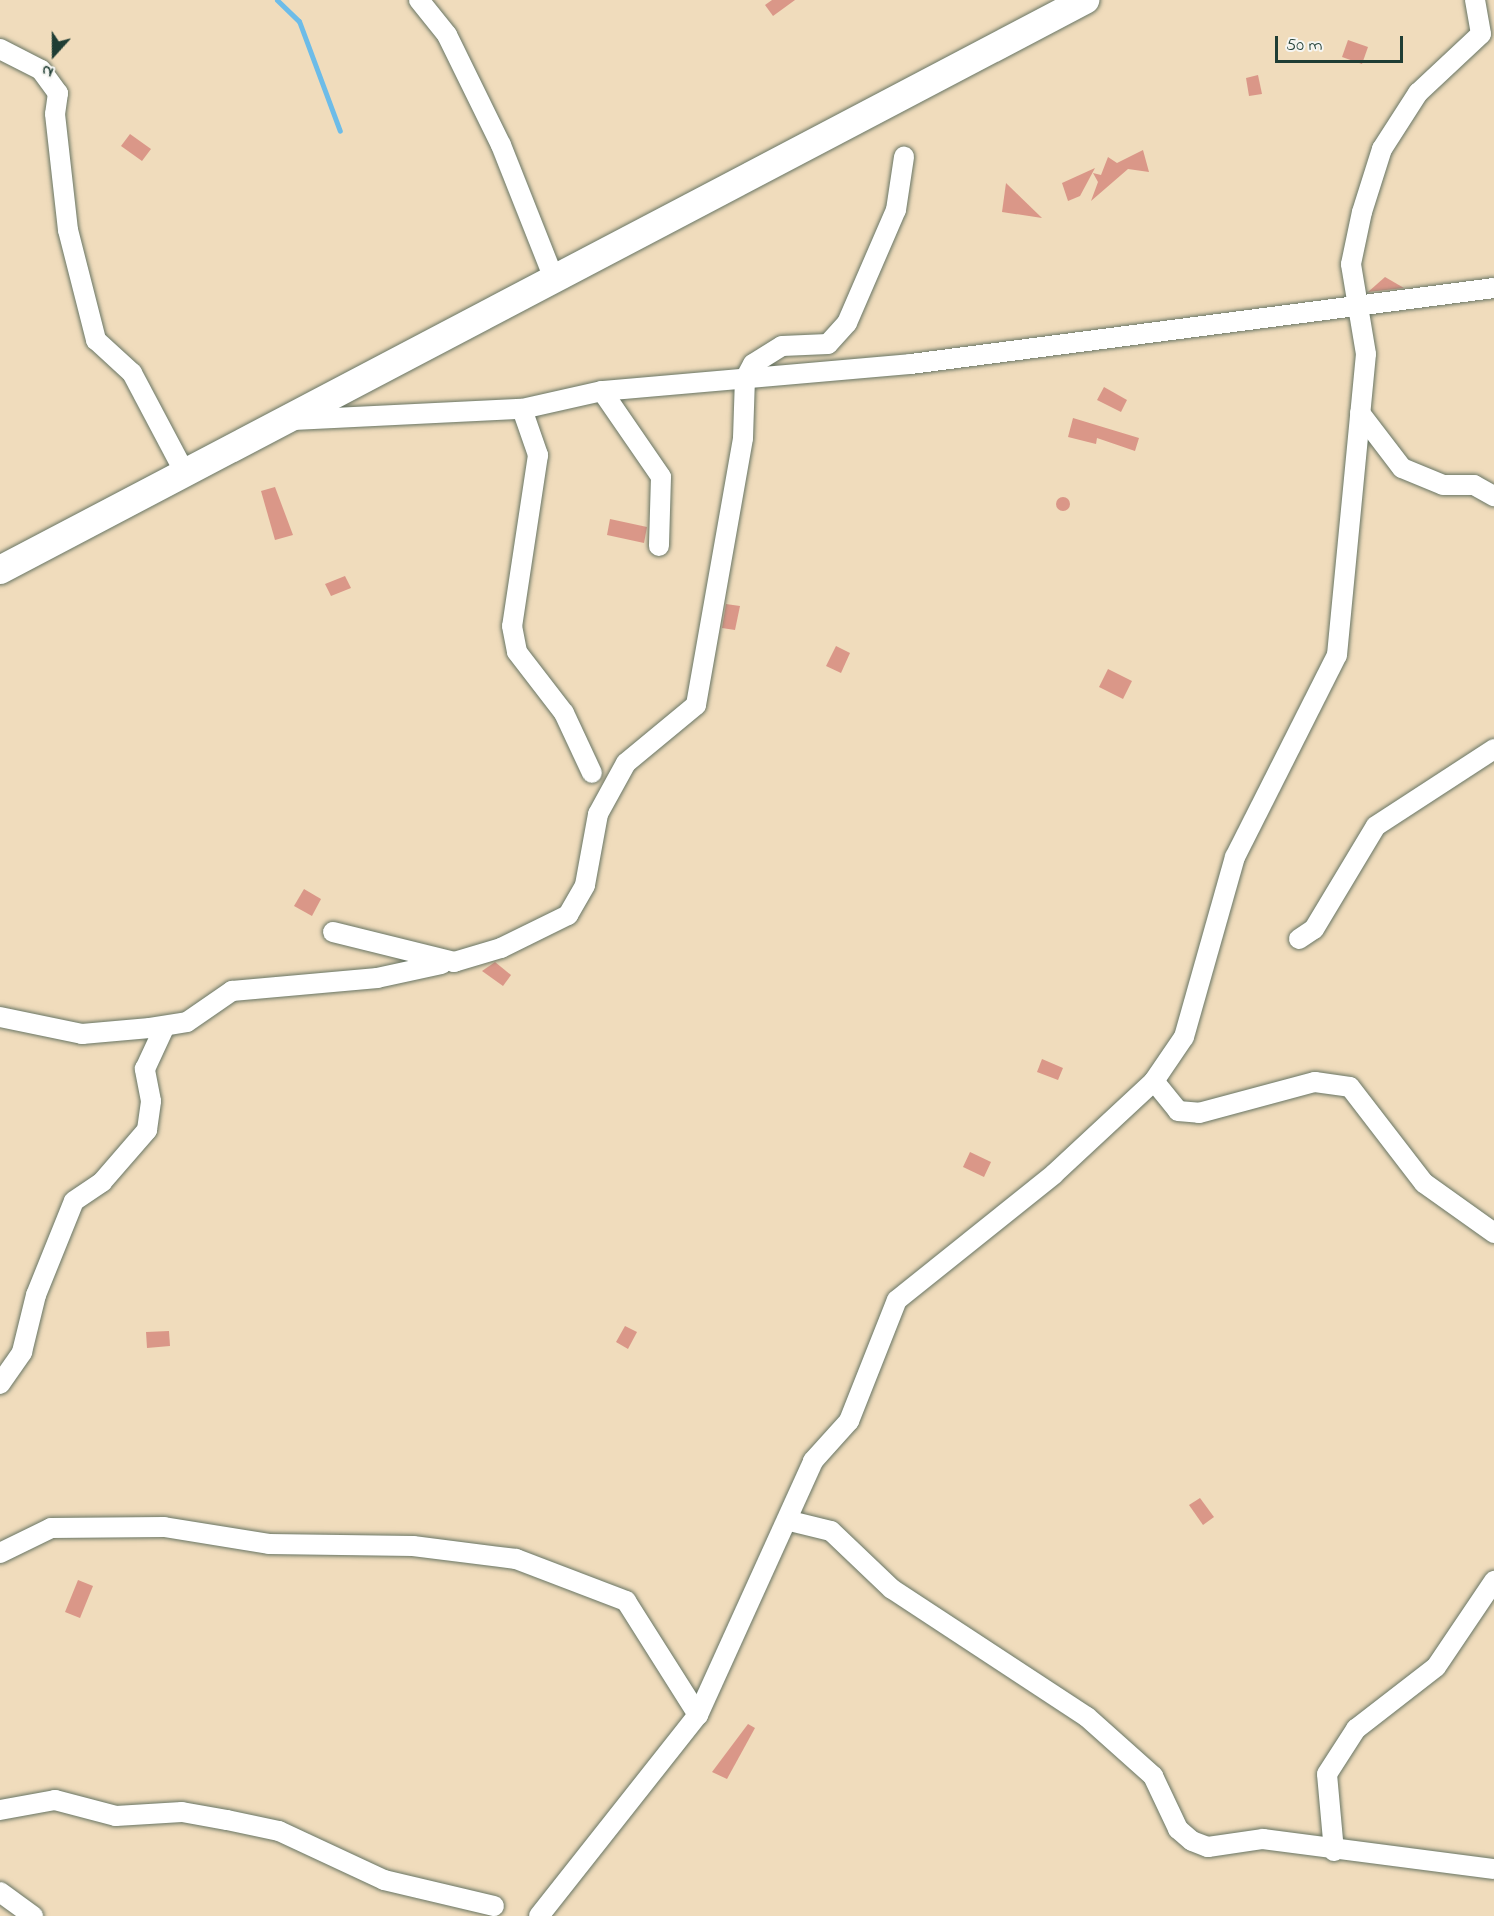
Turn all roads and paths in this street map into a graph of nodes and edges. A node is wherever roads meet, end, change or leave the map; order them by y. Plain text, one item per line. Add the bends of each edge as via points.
1 (419, 0) edge
2 (1085, 0) edge
3 (1475, 0) edge
4 (0, 49) edge
5 (904, 157) dead end
6 (555, 279) junction
7 (1494, 288) edge
8 (1359, 308) junction
9 (745, 379) junction
10 (602, 391) junction
11 (522, 409) junction
12 (1360, 413) junction
13 (287, 420) junction
14 (185, 473) junction
15 (1494, 496) edge
16 (659, 546) dead end
17 (0, 570) edge
18 (1494, 749) edge
19 (592, 773) dead end
20 (333, 932) dead end
21 (1299, 939) dead end
22 (454, 962) junction
23 (0, 1017) edge
24 (165, 1026) junction
25 (1154, 1081) junction
26 (1494, 1233) edge
27 (0, 1384) edge
28 (790, 1521) junction
29 (0, 1553) edge
30 (1494, 1581) edge
31 (698, 1715) junction
32 (0, 1810) edge
33 (1334, 1851) junction
34 (1494, 1869) edge
35 (0, 1892) edge
36 (494, 1906) dead end
37 (33, 1916) edge
38 (538, 1916) edge

1 - 6 street via 447,35 496,135
2 - 6 main road
3 - 8 street via 1481,34 1418,93 1382,149 1351,264
4 - 14 street via 41,70 58,93 55,114 68,230 96,340 132,373
5 - 9 street via 896,210 847,323 828,344 782,346 753,364
6 - 13 main road
7 - 8 street
8 - 9 street via 911,364
8 - 12 street via 1366,354
9 - 10 street
9 - 22 street via 740,460 696,705 626,763 598,814 585,885 568,915 501,948
10 - 11 street
10 - 16 street via 661,477
11 - 13 street
11 - 19 street via 538,455 517,581 516,644 564,713
12 - 15 street via 1402,468 1443,485 1474,485
12 - 25 street via 1337,655 1235,857 1184,1036
13 - 14 main road
14 - 17 main road
18 - 21 street via 1376,826 1314,929
20 - 22 street
22 - 24 street via 377,978 232,991 187,1022
23 - 24 street via 82,1034
24 - 27 street via 145,1069 151,1101 147,1130 102,1182 74,1200 36,1294 22,1352
25 - 26 street via 1178,1111 1200,1113 1315,1082 1350,1087 1424,1183
25 - 28 street via 1054,1174 897,1300 849,1421 813,1461
28 - 31 street
28 - 33 street via 831,1531 892,1589 1087,1717 1153,1776 1178,1829 1192,1841 1208,1847 1263,1839
29 - 31 street via 51,1528 164,1527 269,1544 413,1546 516,1559 626,1601
30 - 33 street via 1436,1668 1356,1729 1327,1774
31 - 38 street
32 - 36 street via 55,1800 116,1816 182,1812 227,1820 279,1831 384,1880
33 - 34 street via 1401,1854
35 - 37 street

